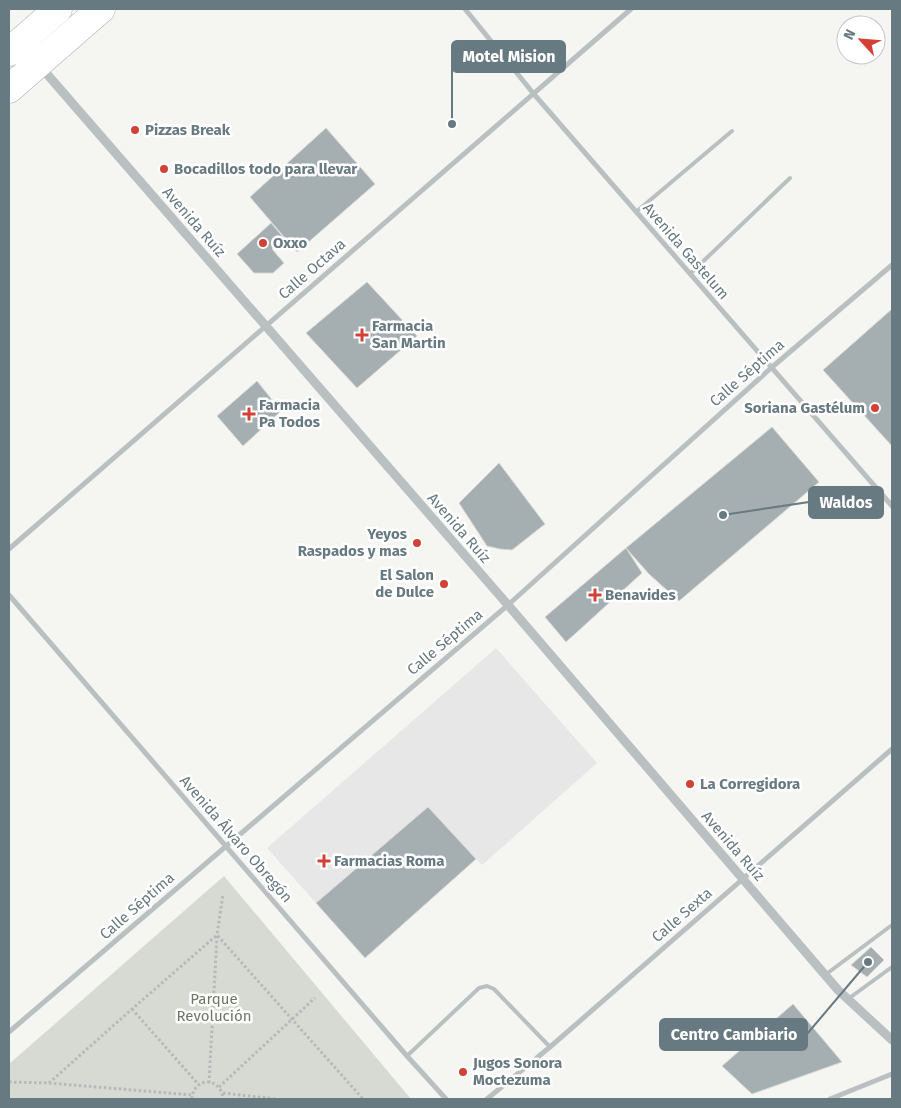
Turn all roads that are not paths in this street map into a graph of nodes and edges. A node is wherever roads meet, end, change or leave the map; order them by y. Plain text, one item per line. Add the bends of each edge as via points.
1 (58, 9) edge
2 (101, 9) edge
3 (465, 9) edge
4 (631, 9) edge
5 (23, 50) edge
6 (9, 89) edge
7 (532, 93) junction
8 (732, 132) dead end
9 (790, 178) dead end
10 (636, 212) junction
11 (892, 266) edge
12 (690, 274) junction
13 (266, 326) junction
14 (771, 368) junction
15 (892, 506) edge
16 (9, 549) edge
17 (9, 595) edge
18 (508, 605) junction
19 (892, 749) edge
20 (226, 846) junction
21 (743, 879) junction
22 (892, 925) edge
23 (892, 967) edge
24 (825, 975) junction
25 (848, 999) junction
26 (9, 1032) edge
27 (892, 1040) edge
28 (550, 1047) junction
29 (407, 1056) junction
30 (892, 1074) edge
31 (446, 1099) edge
32 (487, 1099) edge
33 (830, 1099) edge

1 - 5 main road
2 - 5 main road
3 - 7 street, Avenida Gastelum
4 - 7 street, Calle Octava
5 - 6 main road
5 - 13 street, Avenida Ruíz
7 - 10 street, Avenida Gastelum
7 - 13 street, Calle Octava
8 - 10 lane
9 - 12 lane
10 - 12 street, Avenida Gastelum
11 - 14 street, Calle Séptima
12 - 14 street, Avenida Gastelum
13 - 16 street, Calle Octava
13 - 18 street, Avenida Ruíz
14 - 15 street, Avenida Gastelum
14 - 18 street, Calle Séptima
17 - 20 street, Avenida Álvaro Obregón
18 - 20 street, Calle Séptima
18 - 21 street, Avenida Ruíz
19 - 21 street, Calle Sexta
20 - 26 street, Calle Séptima
20 - 29 street, Avenida Álvaro Obregón
21 - 24 street, Avenida Ruíz
21 - 28 street, Calle Sexta
22 - 24 lane
23 - 25 lane
24 - 25 street, Avenida Ruíz
25 - 27 street, Avenida Ruíz
28 - 29 lane via 494,989 487,986 479,988
28 - 32 street, Calle Sexta
29 - 31 street, Avenida Álvaro Obregón
30 - 33 street

